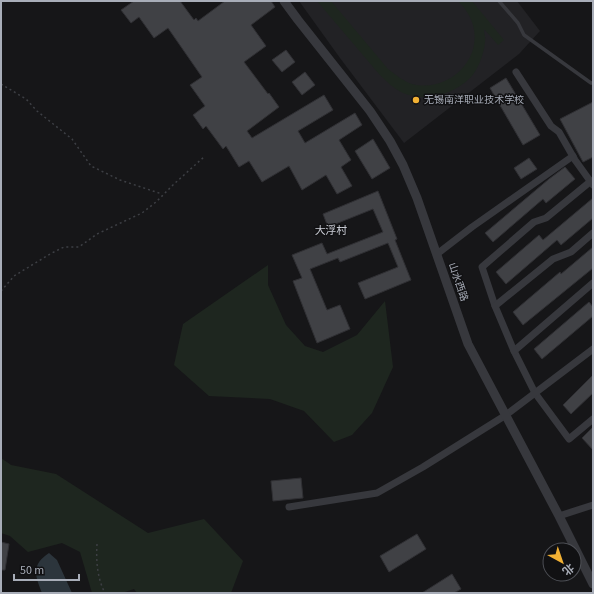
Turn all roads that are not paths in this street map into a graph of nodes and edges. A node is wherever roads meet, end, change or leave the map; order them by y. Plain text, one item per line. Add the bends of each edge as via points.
1 (284, 1) edge
2 (499, 1) edge
3 (516, 72) dead end
4 (593, 83) edge
5 (573, 156) junction
6 (592, 183) edge
7 (593, 233) edge
8 (437, 254) junction
9 (593, 283) edge
10 (496, 306) junction
11 (593, 349) edge
12 (514, 351) junction
13 (536, 393) junction
14 (506, 415) junction
15 (593, 419) edge
16 (593, 506) edge
17 (289, 507) dead end
18 (559, 516) junction
19 (593, 584) edge

1 - 8 street, 山水西路 via 370,111 390,141 417,198
2 - 4 lane via 518,23 524,35
3 - 5 street
5 - 6 street
5 - 8 street
6 - 10 street via 546,218 534,222 482,267
7 - 10 street via 571,252 553,259
8 - 14 street, 山水西路 via 468,344
9 - 12 street
10 - 12 street
11 - 13 street
12 - 13 street
13 - 14 street
13 - 15 street via 570,439
14 - 17 street via 377,494
14 - 18 street, 山水西路
16 - 18 street
18 - 19 street, 山水西路

